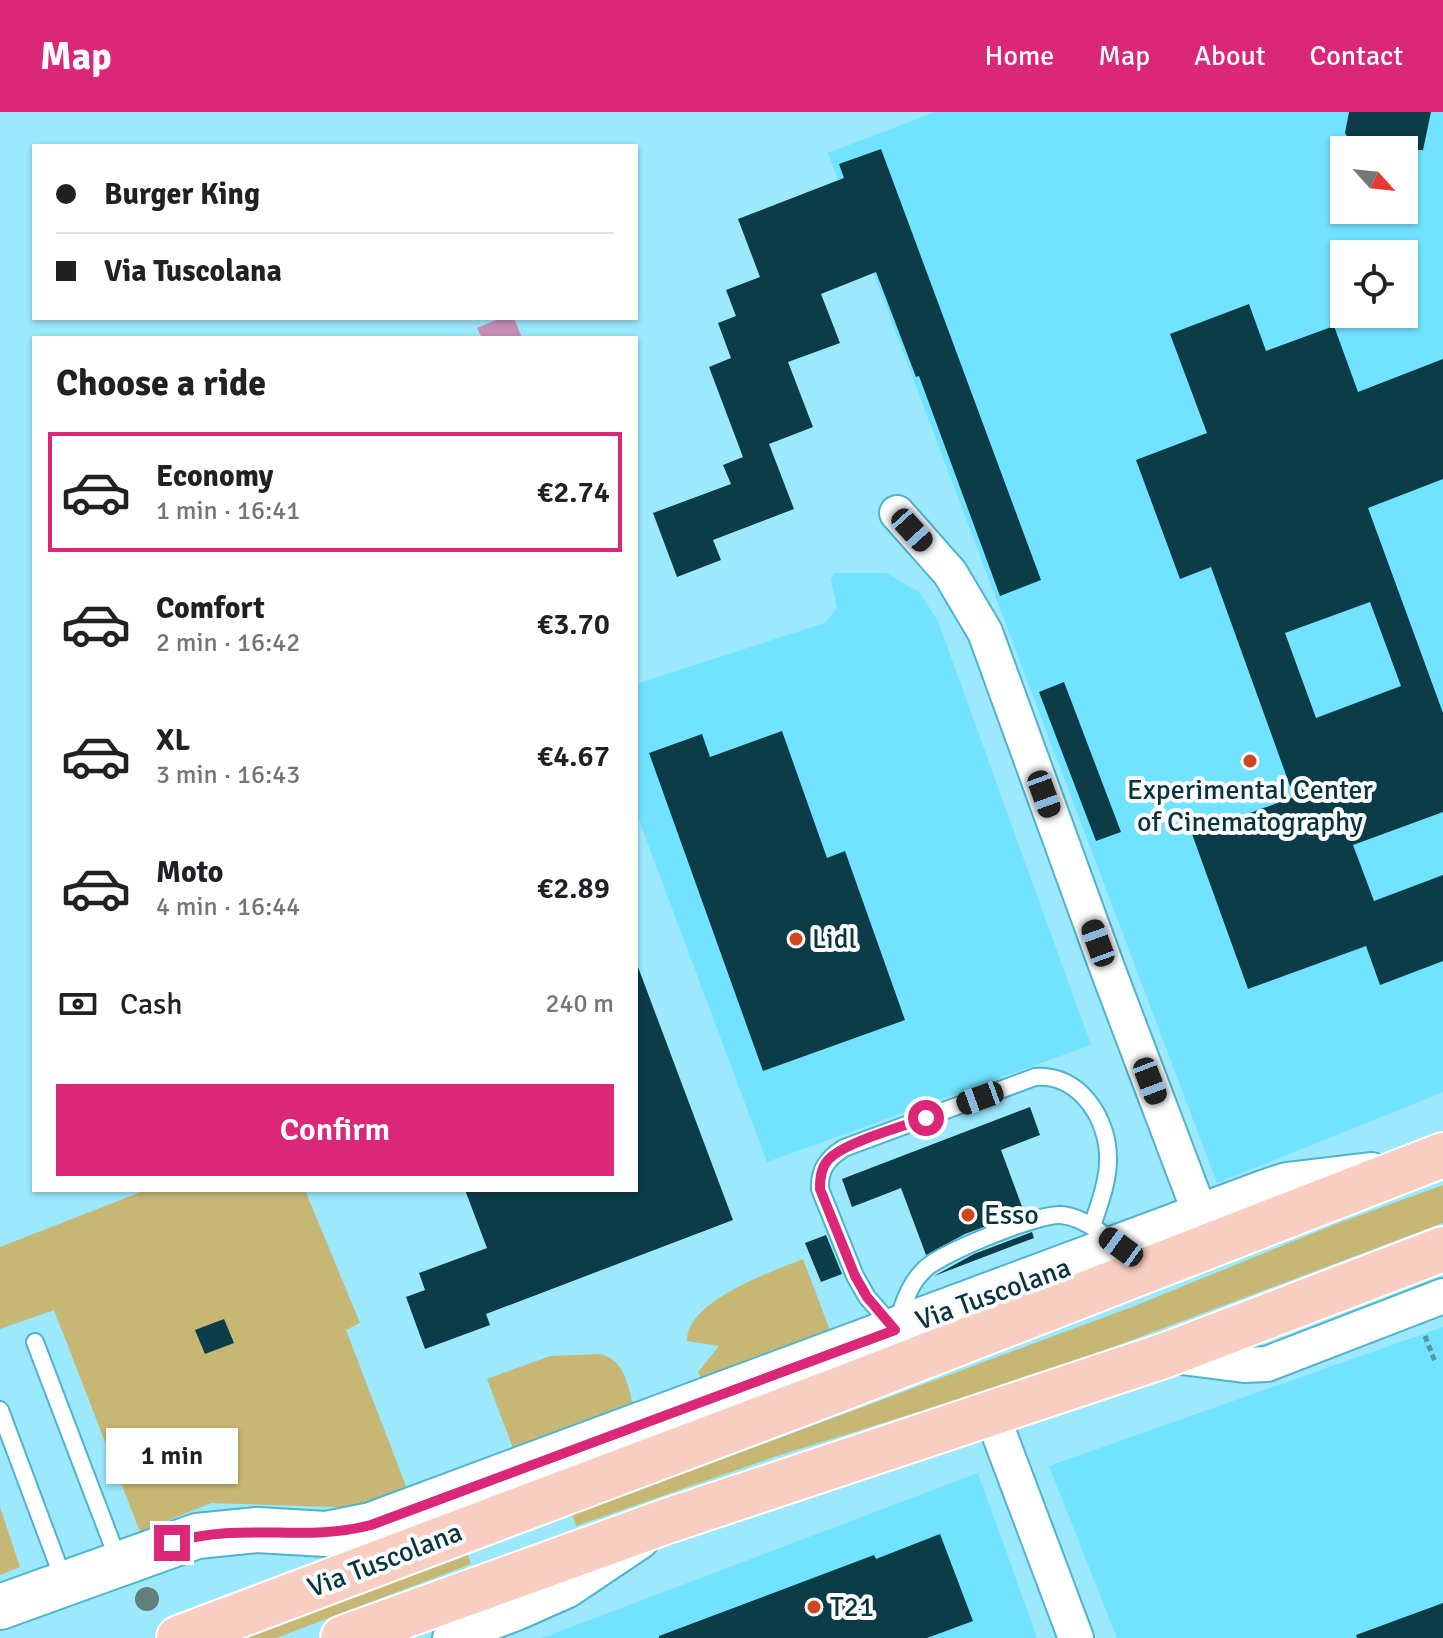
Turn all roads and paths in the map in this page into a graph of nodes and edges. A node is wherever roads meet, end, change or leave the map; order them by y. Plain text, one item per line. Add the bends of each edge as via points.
1 (897, 513) dead end
2 (1443, 1155) edge
3 (1397, 1172) junction
4 (1201, 1216) junction
5 (1107, 1236) junction
6 (1443, 1249) edge
7 (1443, 1296) edge
8 (1421, 1324) dead end
9 (895, 1330) junction
10 (35, 1342) dead end
11 (1166, 1355) junction
12 (1435, 1362) dead end
13 (0, 1410) edge
14 (992, 1415) junction
15 (667, 1521) junction
16 (120, 1564) junction
17 (65, 1583) junction
18 (0, 1607) edge
19 (179, 1638) edge
20 (343, 1638) edge
21 (450, 1638) edge
22 (1076, 1638) edge

1 - 4 street via 950,573 985,632
2 - 3 main road, Via Tuscolana
3 - 4 street, Via Tuscolana via 1287,1185
3 - 19 main road, Via Tuscolana
4 - 5 street, Via Tuscolana
5 - 9 street, Via Tuscolana
5 - 9 lane via 1107,1149 1090,1102 1059,1079 1035,1077 844,1148 825,1164 820,1189 855,1276
6 - 11 main road, Via Tuscolana
7 - 11 street, Via Tuscolana via 1267,1364
8 - 12 path
9 - 16 street, Via Tuscolana via 371,1525 326,1534 217,1533 184,1539
10 - 16 lane
11 - 14 main road, Via Tuscolana
13 - 17 lane
14 - 15 main road, Via Tuscolana
14 - 22 street
15 - 20 main road, Via Tuscolana
15 - 21 street, Via Tuscolana via 568,1590
16 - 17 street, Via Tuscolana
17 - 18 street, Via Tuscolana

